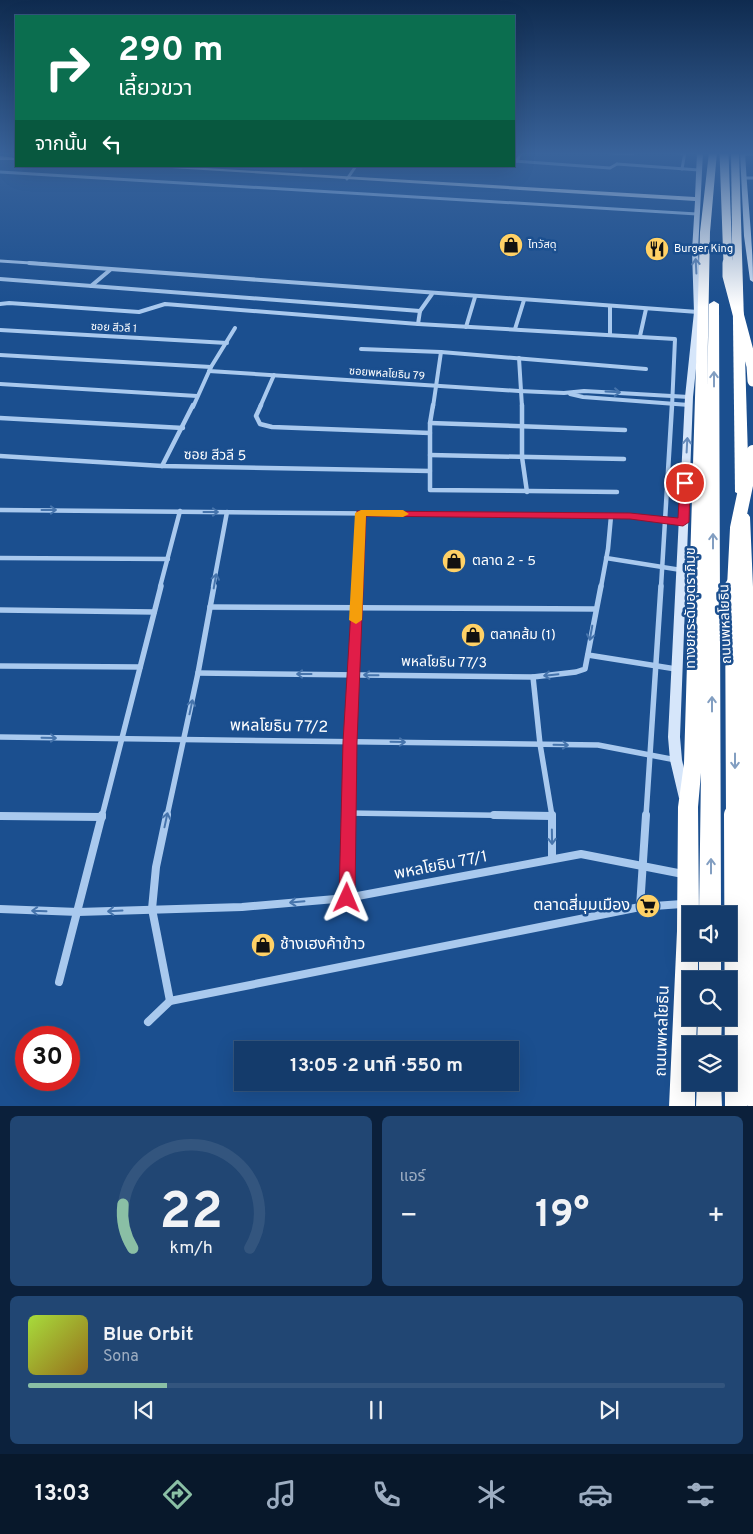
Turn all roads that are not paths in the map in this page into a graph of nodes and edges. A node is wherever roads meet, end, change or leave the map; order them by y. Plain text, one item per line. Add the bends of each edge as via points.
1 (525, 204) edge
2 (698, 204) edge
3 (709, 204) edge
4 (714, 204) edge
5 (726, 204) edge
6 (741, 204) edge
7 (747, 204) edge
8 (697, 214) junction
9 (750, 236) edge
10 (0, 261) edge
11 (110, 270) junction
12 (0, 279) edge
13 (753, 280) edge
14 (91, 286) junction
15 (432, 294) junction
16 (475, 297) junction
17 (524, 300) junction
18 (0, 304) edge
19 (610, 306) junction
20 (646, 309) junction
21 (420, 311) junction
22 (698, 312) junction
23 (418, 324) junction
24 (466, 327) junction
25 (235, 328) dead end
26 (516, 329) junction
27 (0, 330) edge
28 (610, 334) junction
29 (640, 336) junction
30 (227, 343) junction
31 (361, 349) dead end
32 (441, 352) junction
33 (0, 355) edge
34 (518, 358) junction
35 (210, 369) junction
36 (646, 369) dead end
37 (274, 375) junction
38 (753, 381) edge
39 (0, 384) edge
40 (434, 386) junction
41 (519, 390) junction
42 (564, 392) junction
43 (632, 393) junction
44 (197, 396) junction
45 (672, 396) junction
46 (634, 401) junction
47 (689, 401) junction
48 (672, 404) junction
49 (0, 418) edge
50 (430, 423) junction
51 (522, 426) junction
52 (183, 428) junction
53 (625, 430) dead end
54 (430, 433) junction
55 (753, 452) edge
56 (430, 455) junction
57 (0, 456) edge
58 (522, 456) junction
59 (624, 460) dead end
60 (162, 466) junction
61 (430, 470) junction
62 (526, 492) junction
63 (617, 492) dead end
64 (0, 510) edge
65 (180, 511) junction
66 (227, 512) junction
67 (361, 513) junction
68 (611, 516) junction
69 (666, 520) junction
70 (683, 522) junction
71 (0, 558) edge
72 (606, 558) junction
73 (168, 559) junction
74 (663, 566) junction
75 (681, 570) junction
76 (745, 585) junction
77 (210, 607) junction
78 (356, 608) junction
79 (753, 608) edge
80 (596, 609) junction
81 (0, 610) edge
82 (154, 612) junction
83 (588, 655) junction
84 (655, 665) junction
85 (0, 666) edge
86 (140, 667) junction
87 (677, 669) junction
88 (198, 673) junction
89 (353, 675) junction
90 (533, 677) junction
91 (0, 737) edge
92 (122, 739) junction
93 (184, 740) junction
94 (350, 742) junction
95 (540, 744) junction
96 (650, 755) junction
97 (676, 760) junction
98 (688, 808) junction
99 (348, 813) junction
100 (0, 816) edge
101 (552, 816) junction
102 (102, 817) junction
103 (552, 859) junction
104 (643, 866) junction
105 (688, 875) junction
106 (347, 898) junction
107 (688, 904) junction
108 (710, 906) edge
109 (640, 907) junction
110 (0, 909) edge
111 (152, 909) junction
112 (78, 912) junction
113 (59, 982) dead end
114 (170, 1001) junction
115 (148, 1022) dead end
116 (709, 1091) edge
117 (753, 1096) edge
118 (682, 1106) edge
119 (709, 1106) edge
120 (736, 1106) edge

1 - 8 street
2 - 8 main road, ถนนพหลโยธิน
3 - 98 highway, ถนนพหลโยธิน via 693,763
108 -> 4 highway, ทางยกระดับอุตราภิมุข
5 - 38 highway, bridge via 728,276 752,366
6 - 76 highway, ถนนพหลโยธิน
7 - 9 main road
22 -> 8 main road, ถนนพหลโยธิน
9 - 13 main road
10 - 11 street
11 - 14 street
11 - 15 street
12 - 14 street
14 - 21 street
15 - 16 street
15 - 21 street
16 - 17 street
16 - 24 street
17 - 19 street
17 - 26 street
18 - 23 street via 139,312 165,304
19 - 20 street
19 - 28 street
20 - 22 street
20 - 29 street
21 - 23 street
22 - 47 main road, ถนนพหลโยธิน
23 - 24 street
24 - 26 street
25 - 30 street
26 - 28 street
27 - 30 street, ซอย สีวลี 1
28 - 29 street
29 - 45 street via 675,338
30 - 35 street
31 - 32 street
32 - 34 street
32 - 40 street
33 - 35 street, ซอยพหลโยธิน 79
34 - 36 street
34 - 41 street
35 - 37 street, ซอยพหลโยธิน 79
35 - 44 street
37 - 40 street, ซอยพหลโยธิน 79
37 - 54 street via 256,416 260,424
39 - 44 street
40 - 41 street, ซอยพหลโยธิน 79
40 - 50 street
41 - 42 street, ซอยพหลโยธิน 79
41 - 51 street
42 -> 43 street, ซอยพหลโยธิน 79
42 - 46 street, ซอยพหลโยธิน 79 via 583,397
43 - 45 street, ซอยพหลโยธิน 79
43 - 46 street
44 - 52 street
45 - 47 street, ซอยพหลโยธิน 79
45 - 48 street
46 - 48 street, ซอยพหลโยธิน 79
47 - 48 street, ซอยพหลโยธิน 79
70 -> 47 main road, ถนนพหลโยธิน
48 - 69 street
49 - 52 street
50 - 51 street
50 - 54 street
51 - 53 street
51 - 58 street
52 - 60 street
54 - 56 street
55 -> 120 highway, bridge via 737,528 734,574
56 - 58 street
56 - 61 street
57 - 60 street, ซอย สีวลี 5
58 - 59 street
58 - 62 street
60 - 61 street, ซอย สีวลี 5
61 - 62 street via 430,490
62 - 63 street
64 -> 65 street
65 -> 66 street
65 - 73 street
66 - 67 street
77 -> 66 street
67 - 68 street
67 - 78 street
68 - 69 street
68 - 72 street
69 - 70 street
69 - 74 street
70 - 75 main road, ถนนพหลโยธิน
71 - 73 street
72 - 74 street
72 - 80 street
73 - 82 street
74 - 75 street
74 - 84 street
75 - 87 main road, ถนนพหลโยธิน
76 - 79 highway
76 - 117 highway, ถนนพหลโยธิน via 750,741
77 - 78 street
77 - 88 street
78 - 80 street
78 - 89 street
80 -> 83 street
81 - 82 street
82 - 86 street
83 - 84 street
83 -> 90 street, พหลโยธิน 77/3 via 585,668 576,672
84 - 87 street
84 - 96 street
85 - 86 street
86 - 92 street
87 - 97 main road, ถนนพหลโยธิน
89 -> 88 street, พหลโยธิน 77/3
93 -> 88 street
90 -> 89 street, พหลโยธิน 77/3
89 - 94 street
90 - 95 street
91 -> 92 street, พหลโยธิน 77/2
92 - 93 street, พหลโยธิน 77/2
92 - 102 street
93 - 94 street, พหลโยธิน 77/2
111 -> 93 street via 156,867
94 -> 95 street, พหลโยธิน 77/2
94 - 99 street
95 -> 96 street, พหลโยธิน 77/2 via 598,745
95 - 101 street
96 - 97 street, พหลโยธิน 77/2
96 - 104 street
97 - 98 main road, ถนนพหลโยธิน
98 - 105 highway, ถนนพหลโยธิน
99 - 101 street
99 - 106 street
100 - 102 street
101 -> 103 street
102 - 112 street
103 - 104 street, พหลโยธิน 77/1 via 581,854
103 - 106 street, พหลโยธิน 77/1
104 - 105 street, พหลโยธิน 77/1
104 - 109 street
105 - 107 highway, ถนนพหลโยธิน
106 -> 111 street, พหลโยธิน 77/1 via 242,907
107 - 109 street
107 - 118 highway, ถนนพหลโยธิน
109 - 114 street
112 -> 110 street, พหลโยธิน 77/1
111 -> 112 street, พหลโยธิน 77/1
111 - 114 street
112 - 113 street
114 - 115 street
116 - 119 highway

